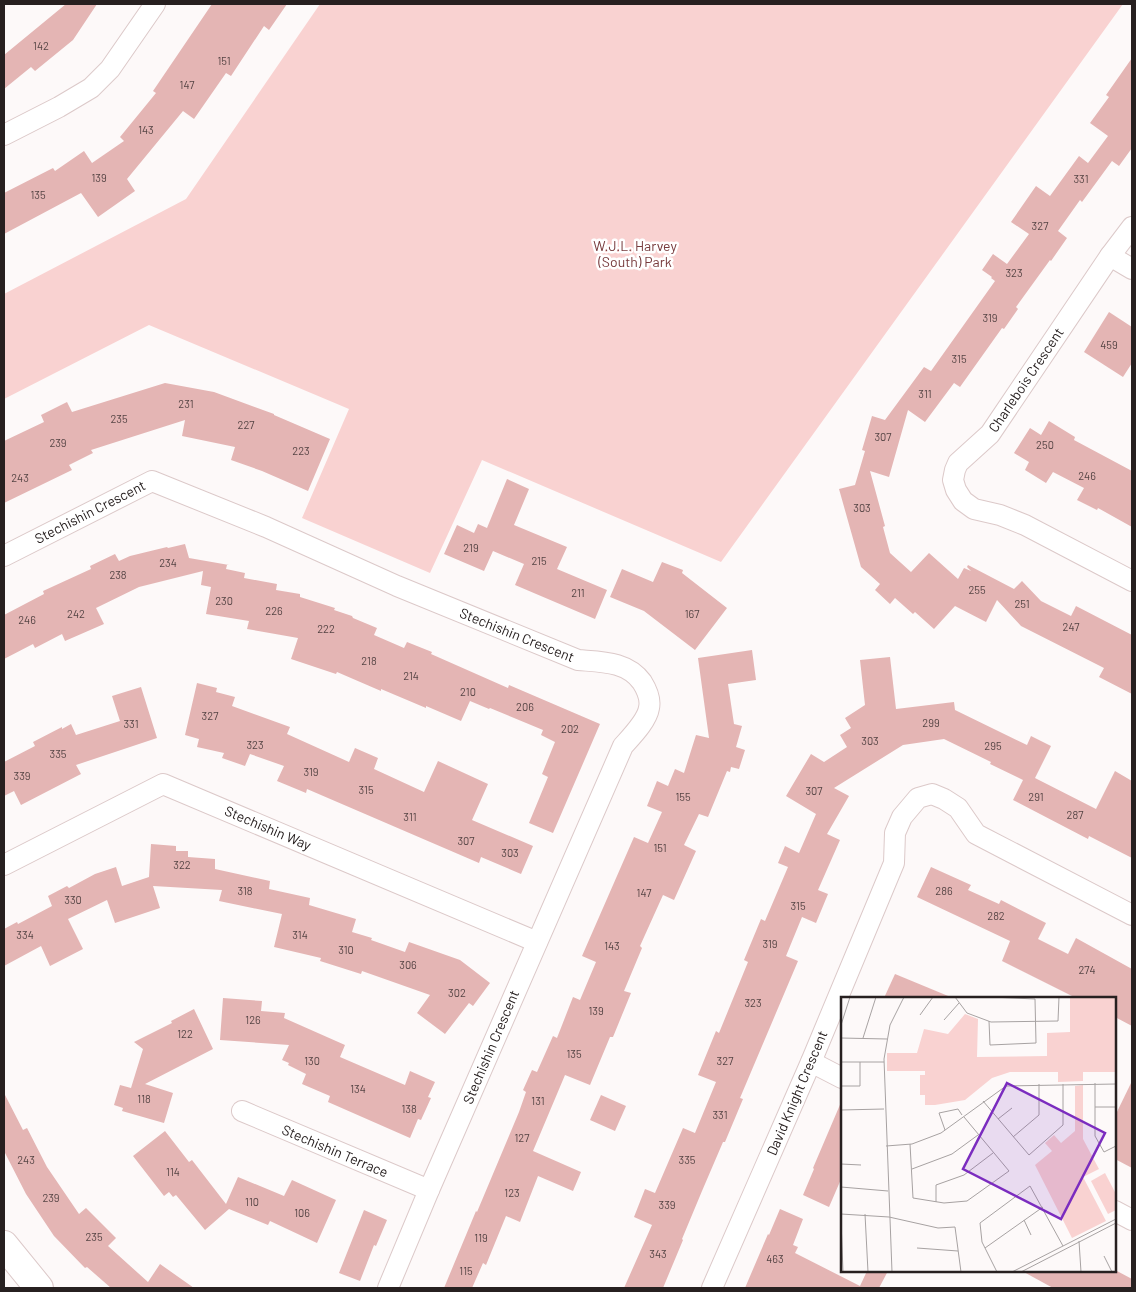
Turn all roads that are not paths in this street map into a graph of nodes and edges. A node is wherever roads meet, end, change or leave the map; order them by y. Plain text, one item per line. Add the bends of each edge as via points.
1 (155, 4) edge
2 (4, 135) edge
3 (1132, 227) edge
4 (1110, 256) junction
5 (1132, 269) edge
6 (4, 556) edge
7 (1132, 581) edge
8 (4, 865) edge
9 (1132, 915) edge
10 (537, 942) junction
11 (811, 1062) junction
12 (841, 1077) edge
13 (242, 1111) dead end
14 (429, 1190) junction
15 (1116, 1212) edge
16 (1132, 1220) edge
17 (4, 1245) edge
18 (39, 1288) edge
19 (388, 1288) edge
20 (712, 1288) edge

1 - 2 street via 110,68 91,88
3 - 4 street, Charlebois Crescent
4 - 5 street
4 - 7 street, Charlebois Crescent via 990,434 958,463 954,480 963,501 974,509 1025,525
6 - 10 street, Stechishin Crescent via 152,481 578,660 625,667 637,675 646,688 649,709 637,730 622,746
8 - 10 street, Stechishin Way via 163,784
9 - 11 street, David Knight Crescent via 976,834 958,808 944,799 932,794 918,798 902,817 895,832 894,863
10 - 14 street, Stechishin Crescent
11 - 12 street
11 - 20 street, David Knight Crescent
13 - 14 street, Stechishin Terrace
14 - 19 street, Stechishin Crescent
15 - 16 street
17 - 18 street

